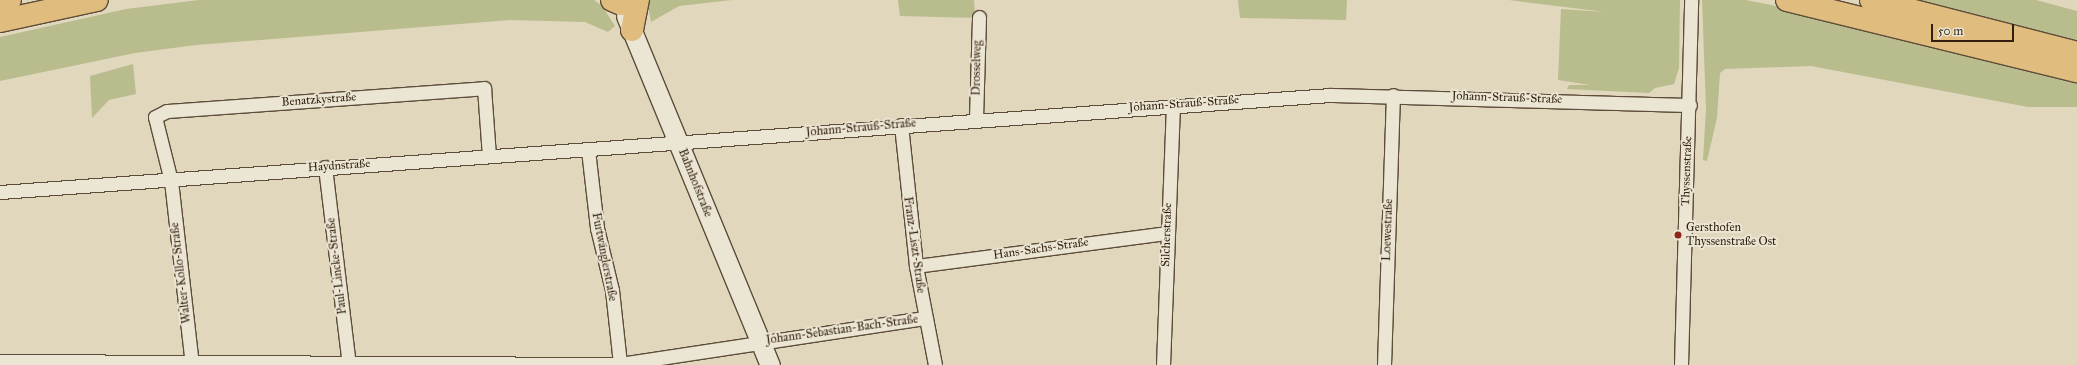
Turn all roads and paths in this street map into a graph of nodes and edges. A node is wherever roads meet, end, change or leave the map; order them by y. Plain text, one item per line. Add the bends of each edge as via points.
1 (10, 0) edge
2 (97, 0) edge
3 (1691, 0) edge
4 (1787, 0) edge
5 (1871, 0) edge
6 (623, 1) edge
7 (0, 2) edge
8 (978, 16) dead end
9 (0, 21) edge
10 (632, 30) joint
11 (2077, 53) edge
12 (2077, 70) edge
13 (1393, 94) junction
14 (1173, 105) junction
15 (1690, 105) junction
16 (976, 119) junction
17 (901, 125) junction
18 (679, 144) junction
19 (588, 150) junction
20 (489, 156) junction
21 (325, 167) junction
22 (171, 181) junction
23 (0, 192) edge
24 (1166, 233) junction
25 (916, 266) junction
26 (925, 318) junction
27 (760, 342) junction
28 (0, 361) edge
29 (192, 364) edge
30 (620, 364) edge
31 (348, 365) edge
32 (770, 365) edge
33 (935, 365) edge
34 (1161, 365) edge
35 (1384, 365) edge
36 (1681, 365) edge

1 - 7 highway
2 - 9 highway
3 - 15 street, Thyssenstraße
4 - 12 highway
5 - 11 highway
6 - 10 highway
8 - 16 street, Drosselweg
10 - 18 main road, Bahnhofstraße
13 - 14 street, Johann-Strauß-Straße
13 - 15 street, Johann-Strauß-Straße
13 - 35 street, Loewestraße
14 - 16 street, Johann-Strauß-Straße
14 - 24 street, Silcherstraße
15 - 36 street, Thyssenstraße
16 - 17 street, Johann-Strauß-Straße
17 - 18 street, Johann-Strauß-Straße
17 - 25 street, Franz-Liszt-Straße
18 - 19 street, Haydnstraße
18 - 27 main road, Bahnhofstraße
19 - 20 street, Haydnstraße
19 - 30 street, Furtwänglerstraße via 598,228 612,290
20 - 21 street, Haydnstraße
20 - 22 street, Benatzkystraße via 484,88 167,111 155,117
21 - 22 street, Haydnstraße
21 - 31 street, Paul-Lincke-Straße
22 - 23 street, Haydnstraße
22 - 29 street, Walter-Kollo-Straße
24 - 25 street, Hans-Sachs-Straße
24 - 34 street, Silcherstraße
25 - 26 street, Franz-Liszt-Straße
26 - 27 street, Johann-Sebastian-Bach-Straße
26 - 33 street, Franz-Liszt-Straße
27 - 30 street, Johann-Sebastian-Bach-Straße
27 - 32 main road, Bahnhofstraße
28 - 29 street, Johann-Sebastian-Bach-Straße
29 - 31 street, Johann-Sebastian-Bach-Straße
30 - 31 street, Johann-Sebastian-Bach-Straße

